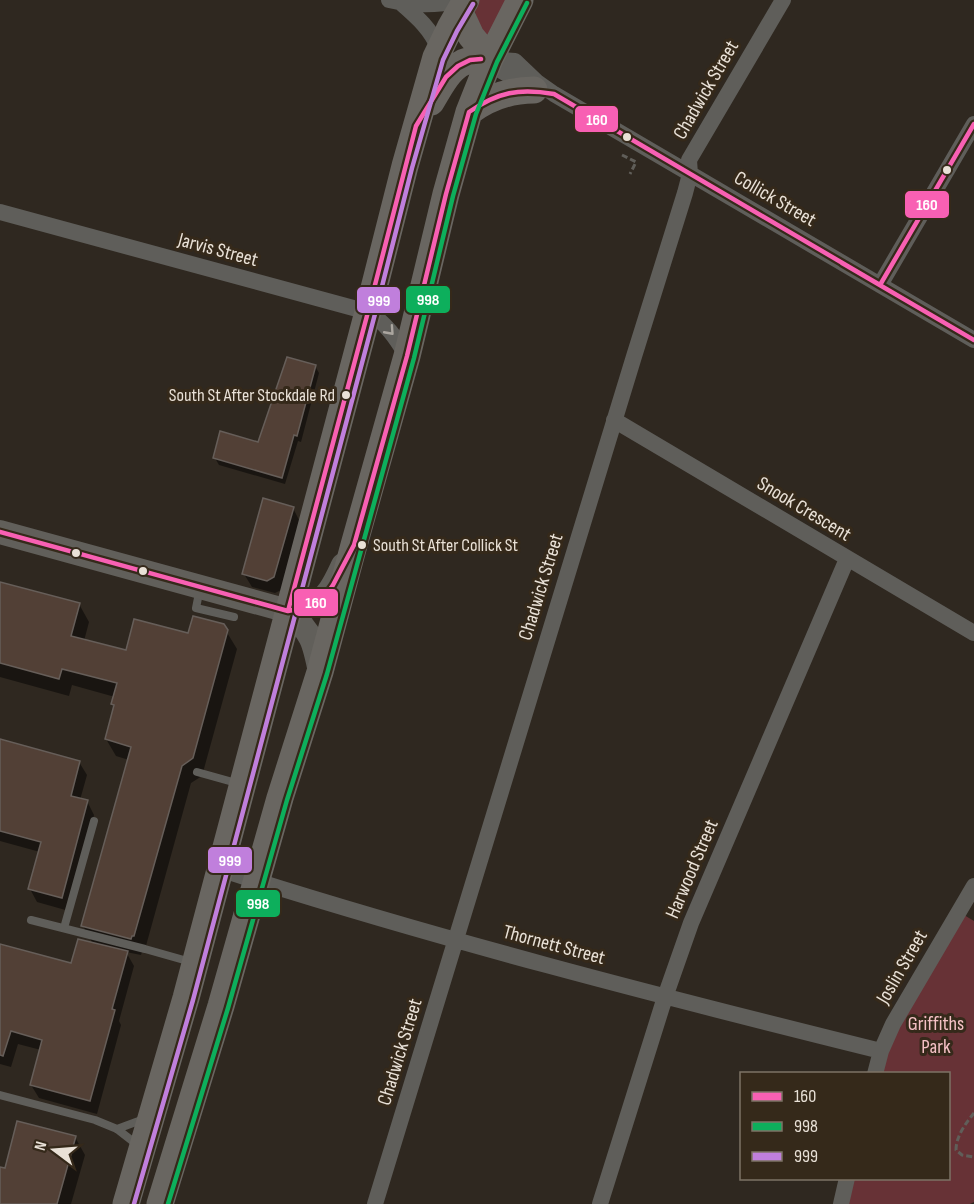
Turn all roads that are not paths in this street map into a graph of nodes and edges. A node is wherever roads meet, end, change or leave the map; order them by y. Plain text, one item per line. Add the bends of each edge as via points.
1 (520, 0) edge
2 (783, 0) edge
3 (395, 2) edge
4 (462, 4) edge
5 (439, 49) junction
6 (490, 59) junction
7 (544, 92) junction
8 (469, 112) junction
9 (974, 124) edge
10 (416, 126) junction
11 (690, 174) junction
12 (0, 212) edge
13 (880, 285) junction
14 (368, 312) junction
15 (974, 340) edge
16 (407, 356) junction
17 (614, 420) junction
18 (0, 532) edge
19 (354, 545) junction
20 (848, 559) junction
21 (200, 587) junction
22 (288, 611) junction
23 (234, 617) dead end
24 (974, 633) edge
25 (320, 672) junction
26 (197, 772) dead end
27 (242, 784) junction
28 (94, 821) dead end
29 (219, 869) junction
30 (256, 881) junction
31 (974, 886) edge
32 (968, 911) edge
33 (31, 920) dead end
34 (64, 928) junction
35 (457, 940) junction
36 (195, 963) junction
37 (665, 997) junction
38 (186, 998) junction
39 (221, 1006) junction
40 (881, 1051) junction
41 (876, 1072) edge
42 (0, 1095) edge
43 (188, 1113) junction
44 (151, 1117) junction
45 (117, 1129) junction
46 (143, 1145) junction
47 (848, 1180) edge
48 (126, 1204) edge
49 (160, 1204) edge
50 (375, 1204) edge
51 (600, 1204) edge
52 (841, 1204) edge

1 - 6 main road
2 - 11 street, Chadwick Street via 689,160
3 - 4 street
3 - 5 street via 426,25
4 - 5 main road
4 - 6 main road via 471,36
5 - 10 main road
6 - 7 street, Collick Street via 500,70
6 - 8 main road
6 - 10 main road via 470,60 458,66 446,77
7 - 8 main road via 520,90 495,96
7 - 11 street, Collick Street
8 - 16 main road
9 - 13 street
10 - 14 main road
11 - 13 street, Collick Street
11 - 17 street, Chadwick Street
12 - 14 street, Jarvis Street
13 - 15 street, Collick Street
14 -> 16 street, Jarvis Street via 387,327
14 - 22 main road
16 - 19 main road
17 - 20 street, Snook Crescent
17 - 35 street, Chadwick Street
18 - 21 street
19 - 22 street via 326,594 312,606
19 - 25 main road
20 - 24 street, Snook Crescent
20 - 37 street, Harwood Street via 691,923
21 - 22 street
21 - 23 lane via 196,608
22 - 25 street via 315,644
22 - 27 main road
25 - 30 main road
26 - 27 lane
27 - 29 main road
28 - 34 lane
29 - 30 street, Thornett Street
29 - 36 main road
30 - 35 street, Thornett Street
30 - 39 main road
31 - 32 street, Joslin Street
32 - 40 street, Joslin Street via 893,1024
33 - 34 lane
34 - 36 lane
35 - 37 street, Thornett Street
35 - 50 street, Chadwick Street
36 - 38 main road
37 - 40 street, Thornett Street
37 - 51 street, Harwood Street
38 - 39 main road
38 - 44 main road
39 - 43 main road
40 - 41 street, Joslin Street
42 - 45 lane
43 - 46 main road
43 - 49 main road
44 - 45 lane
44 - 46 main road
45 - 46 lane
46 - 48 main road
47 - 52 street

